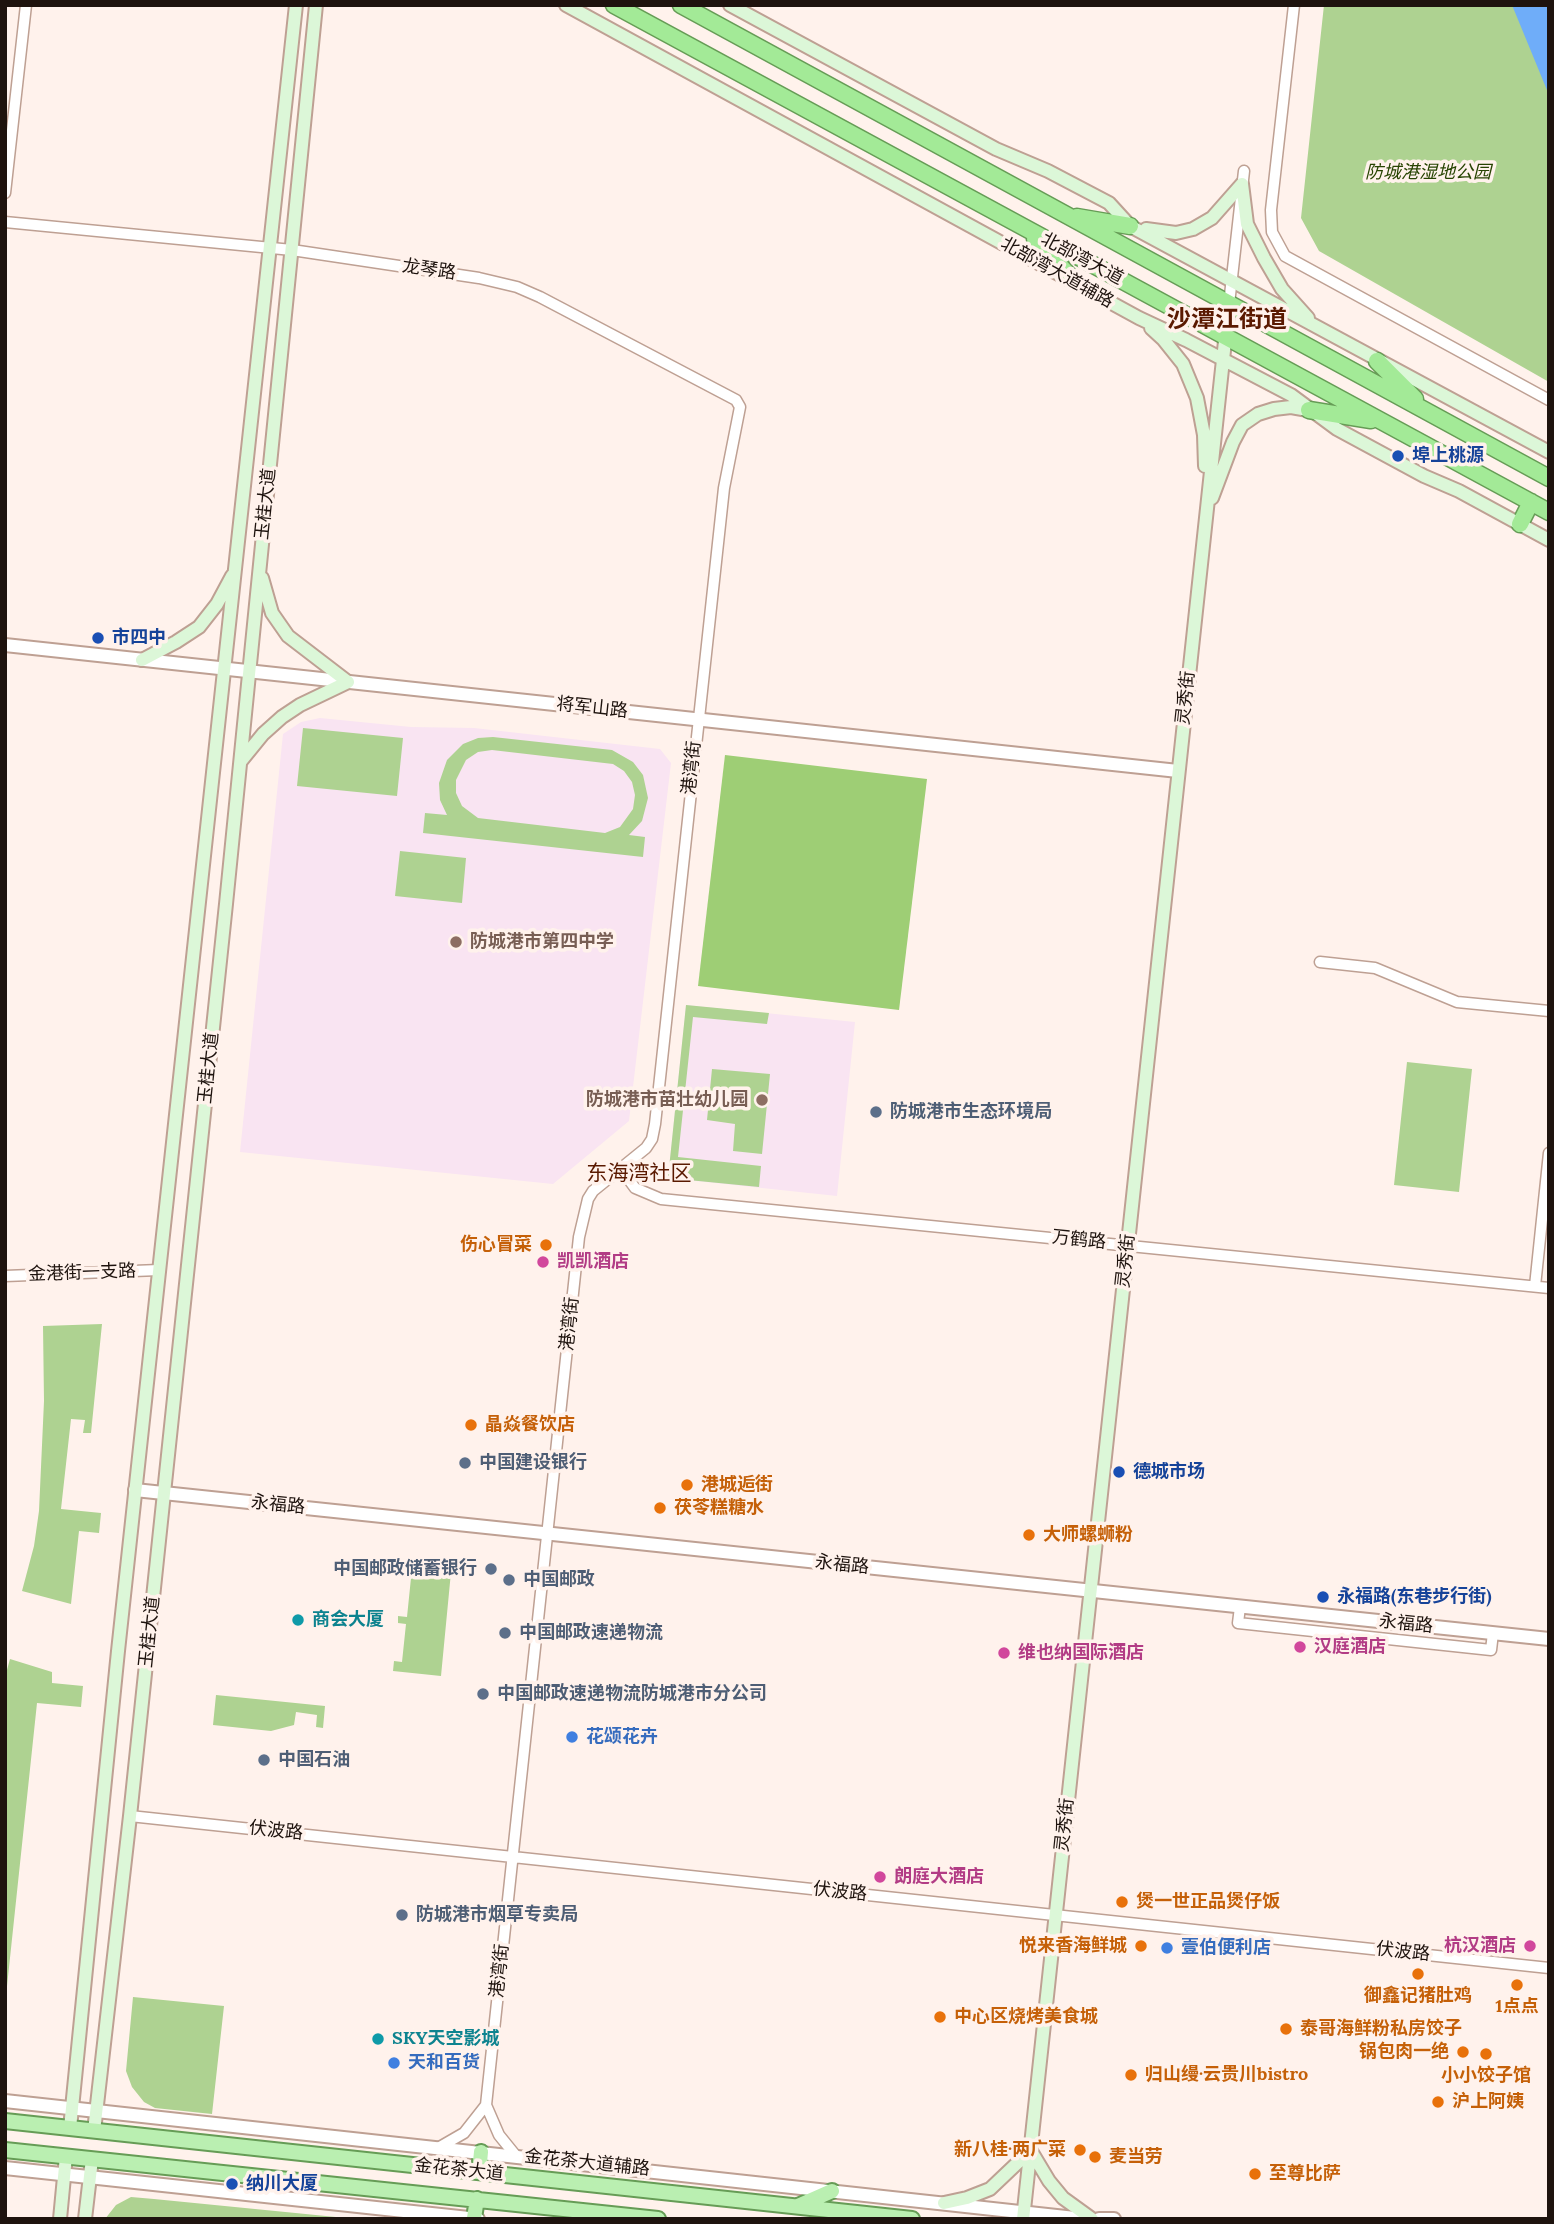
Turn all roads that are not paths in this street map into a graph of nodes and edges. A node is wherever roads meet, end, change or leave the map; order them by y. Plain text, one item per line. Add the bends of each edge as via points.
1 (26, 5) edge
2 (296, 5) edge
3 (316, 5) edge
4 (566, 5) edge
5 (614, 5) edge
6 (681, 5) edge
7 (730, 5) edge
8 (1294, 5) edge
9 (1244, 171) dead end
10 (1242, 184) junction
11 (5, 193) edge
12 (1065, 214) junction
13 (5, 222) edge
14 (1130, 226) junction
15 (1024, 227) junction
16 (270, 247) junction
17 (292, 250) junction
18 (1231, 280) junction
19 (1075, 282) junction
20 (1229, 304) junction
21 (1139, 318) junction
22 (1327, 333) junction
23 (1225, 336) junction
24 (1223, 359) junction
25 (1377, 361) junction
26 (1549, 400) edge
27 (1309, 410) junction
28 (1430, 413) junction
29 (1384, 423) junction
30 (1549, 452) edge
31 (1549, 478) edge
32 (724, 488) joint
33 (1531, 502) junction
34 (1549, 512) edge
35 (1206, 515) junction
36 (1520, 524) junction
37 (1549, 540) edge
38 (235, 570) junction
39 (260, 571) junction
40 (5, 645) edge
41 (142, 660) junction
42 (225, 669) junction
43 (250, 671) junction
44 (348, 682) junction
45 (697, 720) junction
46 (240, 762) junction
47 (1178, 771) junction
48 (1320, 962) dead end
49 (1549, 1011) edge
50 (1549, 1153) edge
51 (621, 1169) junction
52 (1128, 1245) junction
53 (159, 1270) junction
54 (5, 1276) edge
55 (1535, 1286) junction
56 (1549, 1288) edge
57 (135, 1490) junction
58 (164, 1493) junction
59 (547, 1533) junction
60 (1090, 1591) junction
61 (1549, 1639) edge
62 (130, 1816) junction
63 (512, 1856) junction
64 (1056, 1916) junction
65 (1549, 1968) edge
66 (5, 2101) edge
67 (486, 2105) junction
68 (72, 2108) junction
69 (96, 2111) junction
70 (5, 2121) edge
71 (70, 2128) junction
72 (94, 2131) junction
73 (438, 2148) junction
74 (5, 2150) edge
75 (1030, 2151) junction
76 (481, 2152) junction
77 (66, 2156) junction
78 (516, 2156) junction
79 (92, 2159) junction
80 (5, 2168) edge
81 (479, 2172) junction
82 (64, 2174) junction
83 (90, 2177) junction
84 (832, 2190) junction
85 (477, 2199) junction
86 (944, 2203) junction
87 (797, 2207) junction
88 (438, 2216) edge
89 (1024, 2216) edge
90 (60, 2219) edge
91 (86, 2219) edge
92 (476, 2219) edge
93 (658, 2219) edge
94 (912, 2219) edge
95 (1084, 2219) edge
96 (1091, 2219) edge
97 (1099, 2219) edge
98 (1114, 2219) edge

1 - 11 street
2 - 16 main road, 玉桂大道
3 - 17 main road, 玉桂大道
4 - 19 main road, 北部湾大道辅路
5 - 15 highway, 北部湾大道
6 - 12 highway, 北部湾大道
7 - 14 main road via 996,149 1109,203
8 - 26 street via 1271,210 1272,232 1285,256
9 - 10 street
10 - 14 main road via 1212,218 1193,229 1176,233
10 - 18 street
10 - 22 main road via 1247,224 1275,278 1301,312
12 - 14 highway
12 - 20 highway, 北部湾大道
13 - 16 street, 龙琴路
14 - 18 main road
15 - 19 highway
15 - 23 highway, 北部湾大道
16 - 17 street, 龙琴路
16 - 38 main road, 玉桂大道
17 - 32 street, 龙琴路 via 517,287 736,400 740,407
17 - 39 main road, 玉桂大道
18 - 20 street
18 - 22 main road
19 - 21 main road, 北部湾大道辅路
20 - 23 main road, 灵秀街
20 - 28 highway, 北部湾大道
21 - 24 main road, 北部湾大道辅路
21 - 35 main road via 1183,364 1197,398 1204,435
22 - 25 main road
23 - 24 main road, 灵秀街
23 - 29 highway, 北部湾大道
24 - 27 main road, 北部湾大道辅路
24 - 35 main road, 灵秀街
25 - 28 highway
25 - 30 main road
27 - 29 highway
27 - 35 main road via 1273,409 1242,425
27 - 36 main road, 北部湾大道辅路 via 1336,429
28 - 31 highway, 北部湾大道
29 - 33 highway, 北部湾大道
32 - 45 street, 港湾街
33 - 34 highway, 北部湾大道
33 - 36 highway
35 - 47 main road, 灵秀街
36 - 37 main road, 北部湾大道辅路
38 - 41 main road via 199,627
38 - 42 main road, 玉桂大道
39 - 43 main road, 玉桂大道
39 - 44 main road via 272,613 288,636
40 - 41 street, 将军山路
41 - 42 street, 将军山路
42 - 43 street, 将军山路
42 - 53 main road, 玉桂大道
43 - 44 street, 将军山路
43 - 46 main road, 玉桂大道
44 - 45 street, 将军山路
44 - 46 main road via 282,717
45 - 47 street, 将军山路
45 - 51 street, 港湾街 via 655,1124 646,1148
46 - 58 main road, 玉桂大道
47 - 52 main road, 灵秀街
48 - 49 street via 1375,968 1457,1002
50 - 55 street
51 - 52 street, 万鹤路 via 635,1188 661,1199
51 - 59 street, 港湾街 via 593,1191 583,1218
52 - 55 street, 万鹤路
52 - 60 main road, 灵秀街
53 - 54 street, 金港街一支路
53 - 57 main road, 玉桂大道
55 - 56 street, 万鹤路
57 - 58 street, 永福路
57 - 68 main road, 玉桂大道
58 - 59 street, 永福路
58 - 62 main road, 玉桂大道
59 - 60 street, 永福路
59 - 63 street, 港湾街
60 - 61 street, 永福路
60 - 64 main road, 灵秀街
62 - 63 street, 伏波路
62 - 69 main road, 玉桂大道
63 - 64 street, 伏波路
63 - 67 street, 港湾街
64 - 65 street, 伏波路
64 - 75 main road, 灵秀街
66 - 68 street, 金花茶大道辅路
67 - 73 street via 464,2133
67 - 78 street via 499,2135
68 - 69 street, 金花茶大道辅路
68 - 71 main road, 玉桂大道
69 - 72 main road, 玉桂大道
69 - 73 street, 金花茶大道辅路
70 - 71 main road, 金花茶大道
71 - 72 main road, 金花茶大道
72 - 81 main road, 金花茶大道
73 - 76 street, 金花茶大道辅路
74 - 77 main road, 金花茶大道
75 - 86 main road via 990,2189
75 - 89 main road, 灵秀街
75 - 96 main road via 1063,2198
76 - 78 street, 金花茶大道辅路
76 - 81 main road
77 - 79 main road, 金花茶大道
77 - 82 main road
78 - 84 street, 金花茶大道辅路
79 - 83 main road
79 - 85 main road, 金花茶大道
80 - 82 street
81 - 87 main road, 金花茶大道
82 - 83 street
82 - 90 main road
83 - 88 street
83 - 91 main road
84 - 86 street, 金花茶大道辅路
84 - 87 main road
85 - 92 main road
85 - 93 main road, 金花茶大道
86 - 89 street, 金花茶大道辅路
87 - 94 main road, 金花茶大道
88 - 92 street
89 - 95 street, 金花茶大道辅路
97 - 98 street

